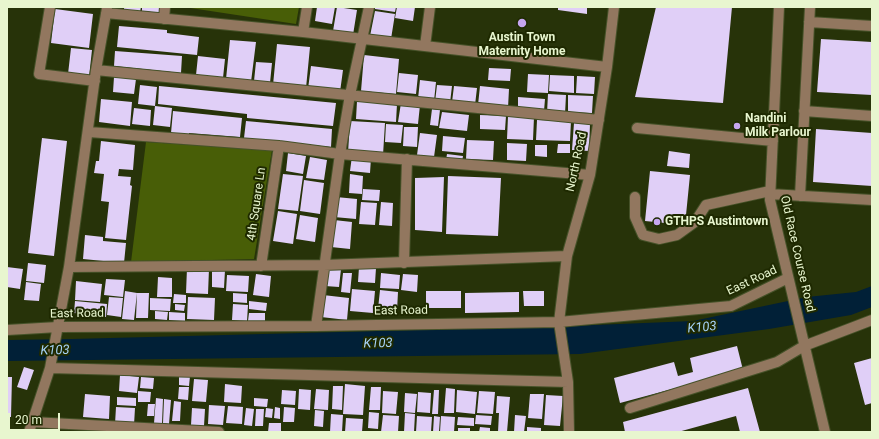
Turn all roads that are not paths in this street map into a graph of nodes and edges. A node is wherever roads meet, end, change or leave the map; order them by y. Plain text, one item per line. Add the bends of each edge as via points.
1 (50, 7) edge
2 (165, 7) edge
3 (307, 7) edge
4 (369, 7) edge
5 (430, 7) edge
6 (614, 7) edge
7 (779, 7) edge
8 (810, 7) edge
9 (107, 10) edge
10 (164, 19) junction
11 (809, 22) junction
12 (872, 26) edge
13 (303, 32) junction
14 (363, 39) junction
15 (425, 46) junction
16 (607, 67) junction
17 (96, 70) junction
18 (95, 81) junction
19 (350, 95) junction
20 (804, 111) junction
21 (872, 116) edge
22 (599, 120) junction
23 (637, 128) dead end
24 (89, 132) junction
25 (773, 141) junction
26 (279, 146) junction
27 (340, 154) junction
28 (407, 159) junction
29 (590, 175) junction
30 (770, 193) junction
31 (800, 196) junction
32 (635, 197) dead end
33 (872, 200) edge
34 (567, 256) junction
35 (404, 263) junction
36 (261, 266) junction
37 (324, 266) junction
38 (69, 267) junction
39 (788, 278) junction
40 (872, 320) edge
41 (559, 322) junction
42 (316, 326) junction
43 (7, 330) edge
44 (57, 332) junction
45 (804, 346) junction
46 (50, 366) junction
47 (568, 382) junction
48 (630, 408) dead end
49 (30, 427) edge
50 (219, 432) edge
51 (569, 432) edge
52 (825, 432) edge

1 - 18 street via 39,74
2 - 10 street
3 - 13 street
4 - 14 street
5 - 15 street
6 - 16 street, North Road
7 - 25 street, Old Race Course Road
8 - 11 street
9 - 10 street
9 - 17 street
10 - 13 street
11 - 12 street
11 - 20 street
13 - 14 street
14 - 15 street
14 - 19 street
15 - 16 street
16 - 22 street, North Road
17 - 18 street
17 - 19 street
18 - 24 street
19 - 22 street
19 - 27 street
20 - 21 street
20 - 31 street
22 - 29 street, North Road
23 - 25 street
24 - 26 street
24 - 38 street
25 - 30 street, Old Race Course Road
26 - 27 street
26 - 36 street, 4th Square Ln
27 - 28 street
27 - 37 street
28 - 29 street
28 - 35 street
29 - 34 street, North Road
30 - 31 street
30 - 32 street via 706,205 695,222 677,235 659,239 643,235 635,217
30 - 39 street, Old Race Course Road
31 - 33 street
34 - 35 street
34 - 41 street, North Road
35 - 37 street
36 - 37 street
36 - 38 street
37 - 42 street
38 - 44 street
39 - 41 street, East Road via 731,306
39 - 45 street, Old Race Course Road
40 - 45 street
41 - 42 street, East Road
41 - 47 street, North Road
42 - 44 street, East Road
43 - 44 street, East Road
44 - 46 street
45 - 48 street via 777,362
45 - 52 street, Old Race Course Road
46 - 47 street
46 - 49 street
47 - 51 street, North Road
49 - 50 street

